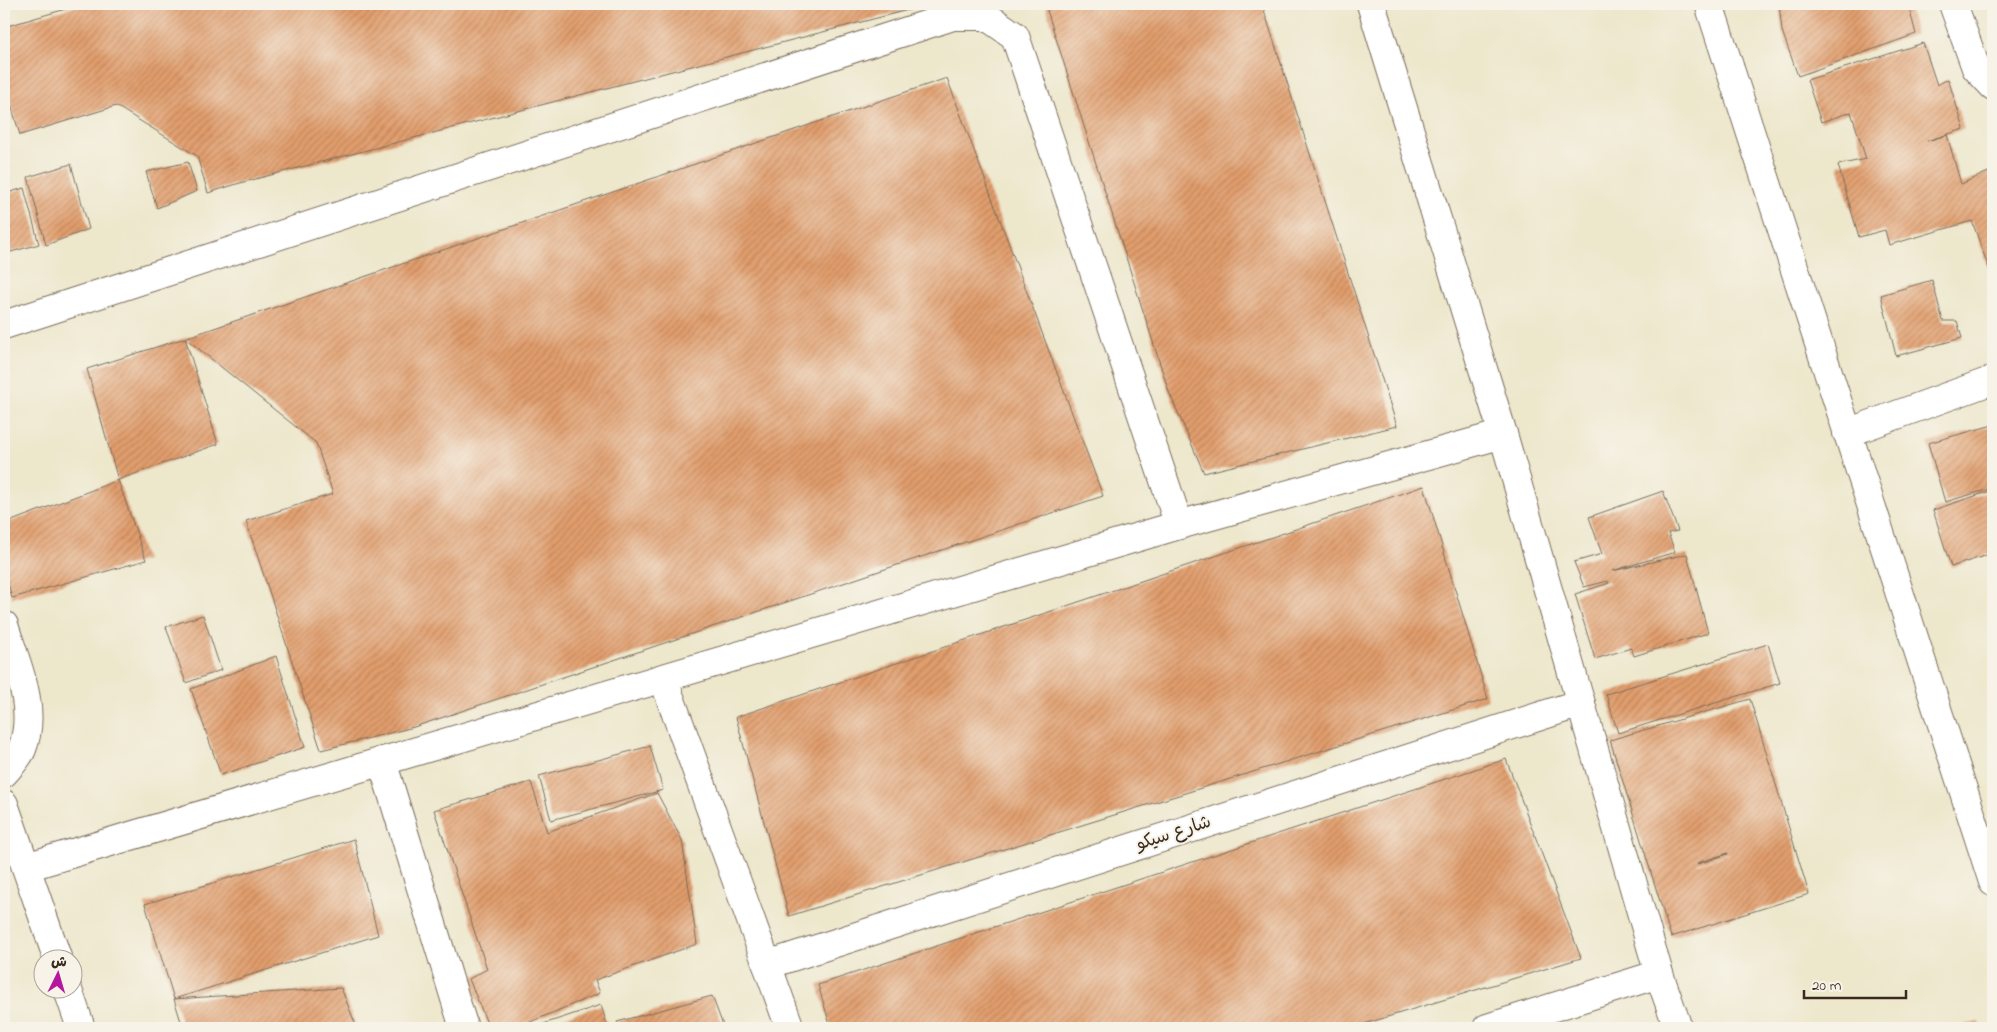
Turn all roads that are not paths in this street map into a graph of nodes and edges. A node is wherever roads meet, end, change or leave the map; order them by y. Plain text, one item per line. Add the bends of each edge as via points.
1 (1371, 4) edge
2 (1709, 4) edge
3 (1953, 4) edge
4 (1993, 86) edge
5 (4, 325) edge
6 (1993, 380) edge
7 (1847, 433) junction
8 (1503, 434) junction
9 (1179, 525) junction
10 (4, 625) edge
11 (663, 678) junction
12 (1581, 703) junction
13 (382, 761) junction
14 (4, 774) edge
15 (4, 804) edge
16 (26, 867) junction
17 (1993, 882) edge
18 (55, 950) edge
19 (767, 966) junction
20 (1659, 974) junction
21 (71, 1000) edge
22 (81, 1028) edge
23 (464, 1028) edge
24 (790, 1028) edge
25 (1487, 1028) edge
26 (1678, 1028) edge

1 - 8 street
2 - 7 street
3 - 4 street via 1976,68
5 - 9 street via 953,16 986,16 1015,36
6 - 7 street
7 - 17 street
8 - 9 street
8 - 12 street
9 - 11 street
10 - 14 street via 26,697 29,722 22,750
11 - 13 street
11 - 19 street
12 - 19 street, شارع سيكو
12 - 20 street
13 - 16 street
13 - 23 street
15 - 16 street
16 - 18 street
19 - 24 street
20 - 25 street
20 - 26 street
21 - 22 street

